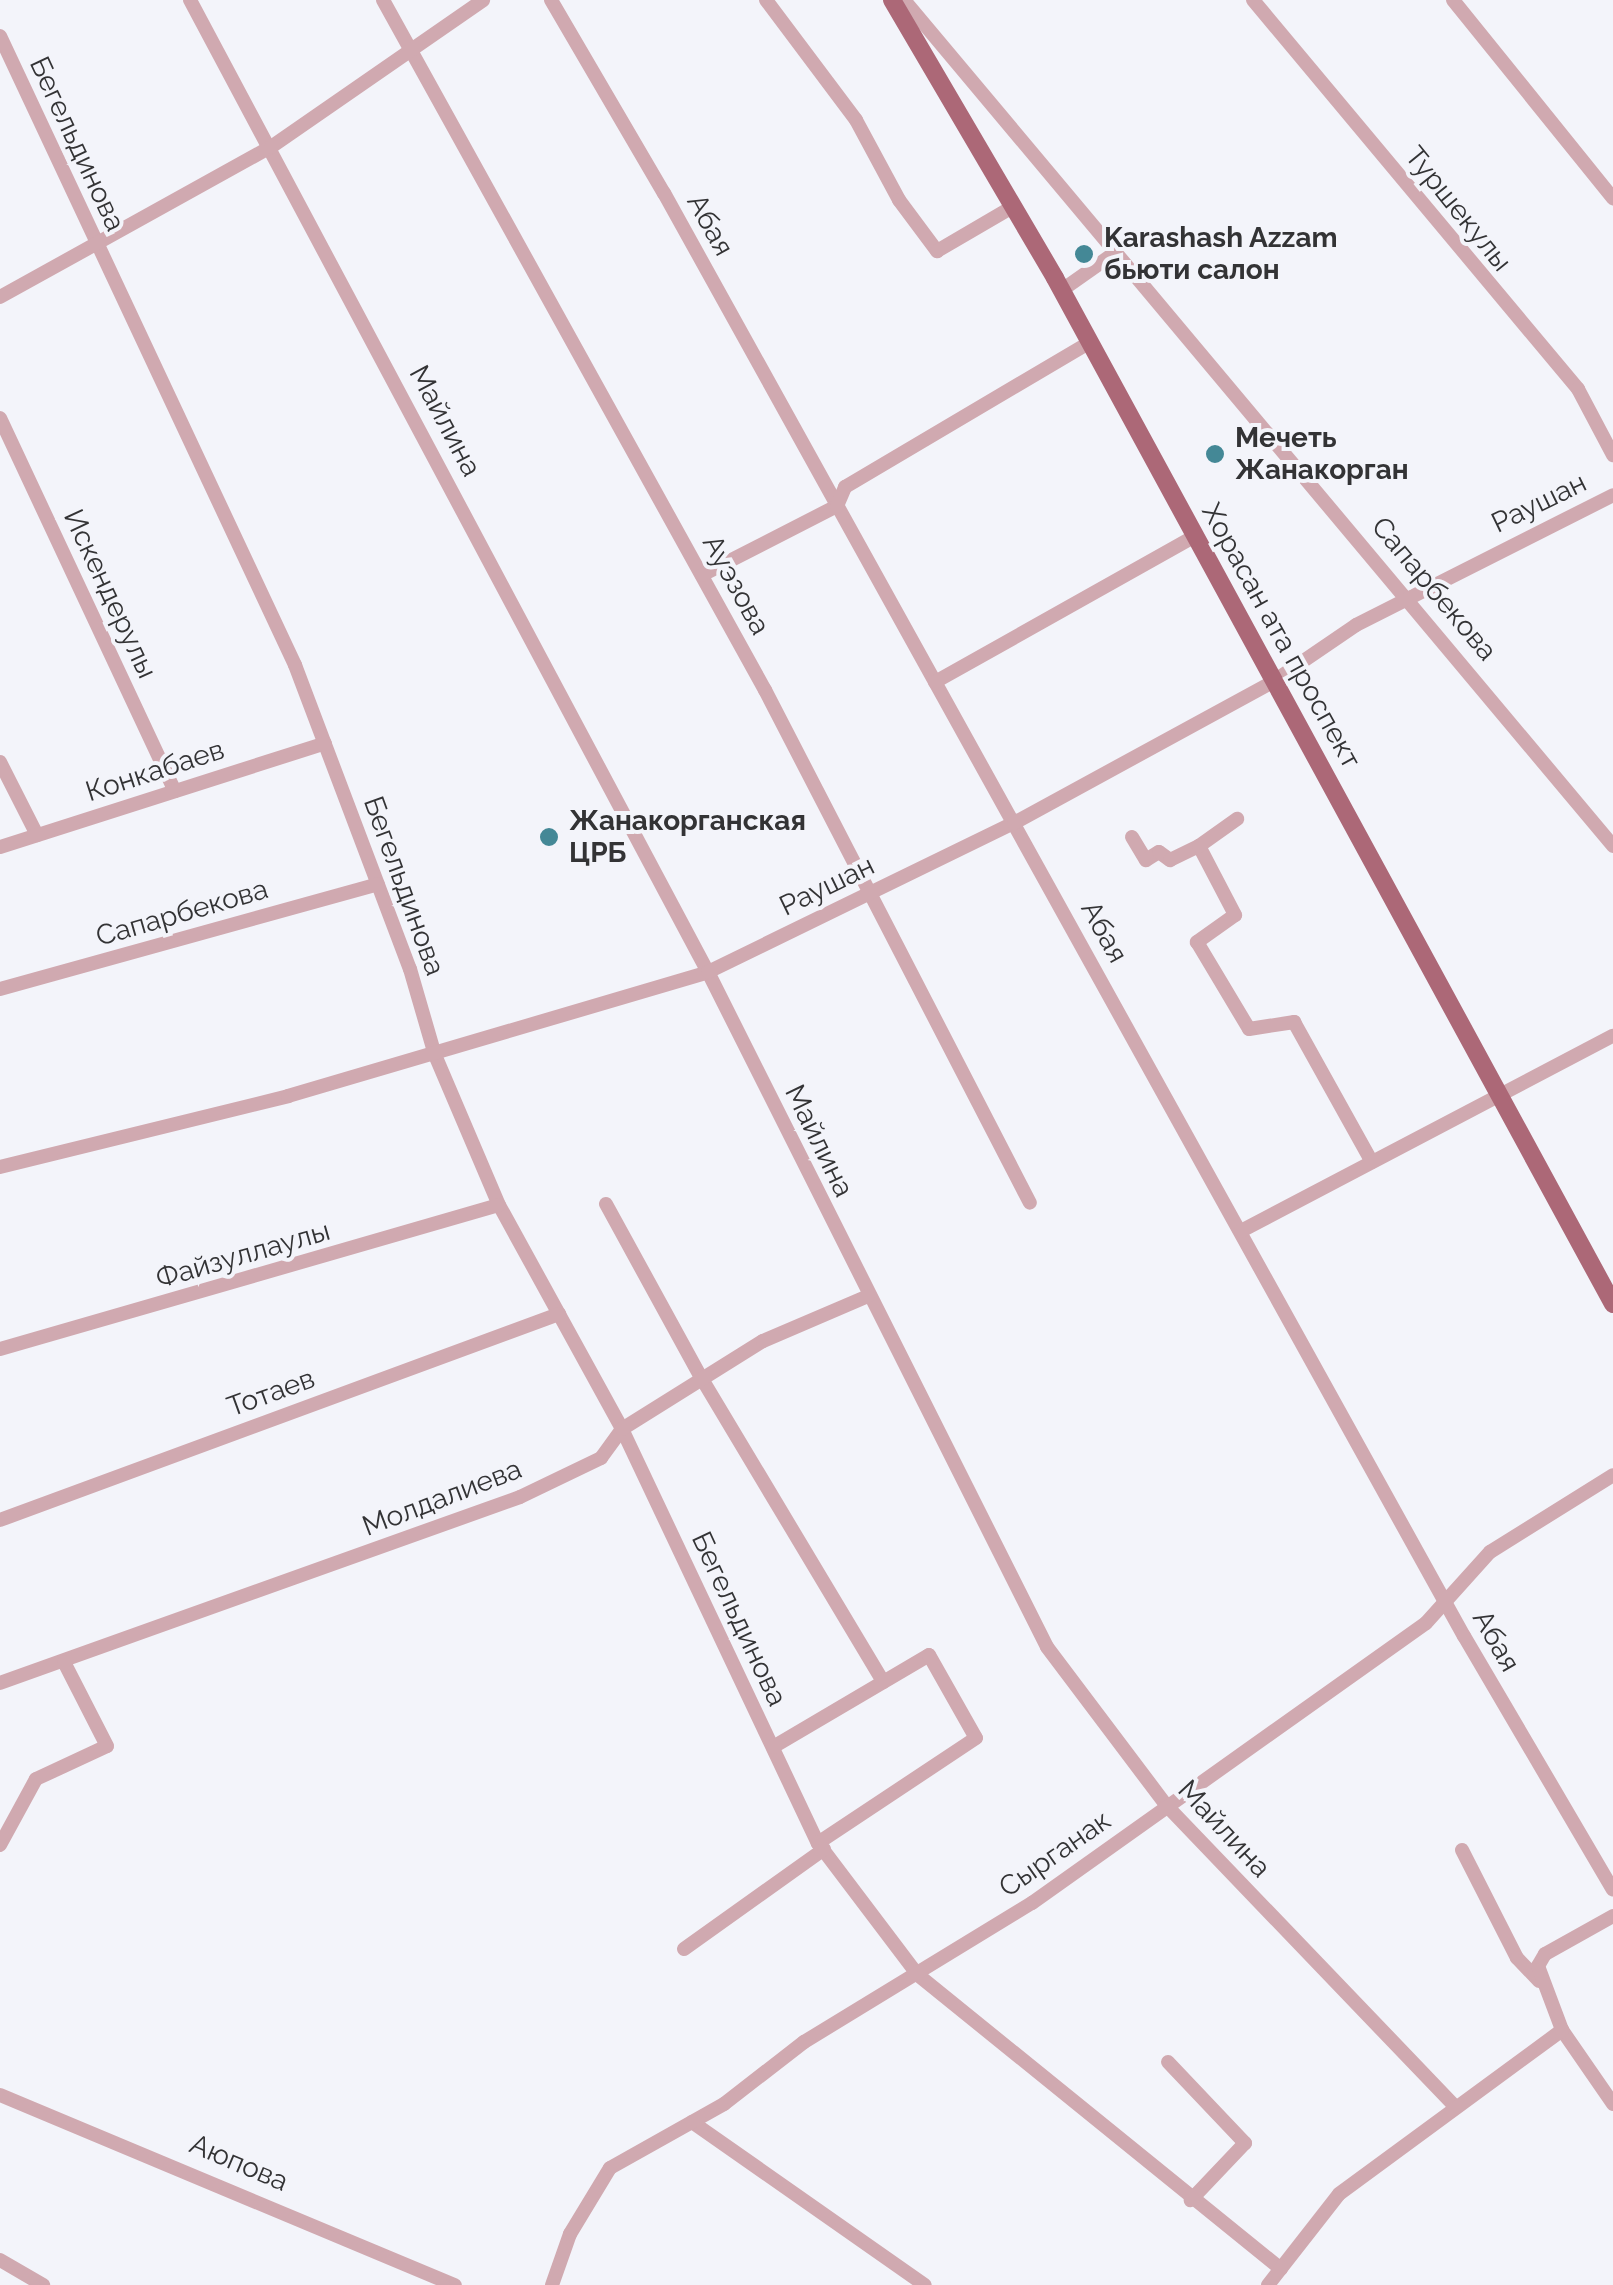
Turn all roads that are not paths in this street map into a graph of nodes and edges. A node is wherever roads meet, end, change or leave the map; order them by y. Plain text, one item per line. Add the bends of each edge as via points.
1 (190, 0) edge
2 (382, 0) edge
3 (483, 0) edge
4 (550, 0) edge
5 (766, 0) edge
6 (892, 0) edge
7 (904, 0) edge
8 (1253, 0) edge
9 (1453, 0) edge
10 (0, 36) edge
11 (410, 48) junction
12 (271, 146) junction
13 (1613, 198) edge
14 (1014, 206) junction
15 (96, 244) junction
16 (1116, 252) junction
17 (1062, 290) junction
18 (0, 297) edge
19 (1090, 342) junction
20 (0, 418) edge
21 (1613, 455) edge
22 (1613, 495) edge
23 (837, 506) junction
24 (1195, 536) junction
25 (702, 574) junction
26 (1408, 596) junction
27 (1274, 681) junction
28 (935, 682) junction
29 (325, 743) junction
30 (0, 762) edge
31 (175, 791) junction
32 (1237, 820) dead end
33 (1014, 823) junction
34 (37, 835) junction
35 (1132, 837) dead end
36 (1199, 846) junction
37 (1613, 846) edge
38 (0, 847) edge
39 (378, 884) junction
40 (873, 892) junction
41 (708, 972) junction
42 (0, 989) edge
43 (1613, 1036) edge
44 (435, 1056) junction
45 (1499, 1094) junction
46 (1372, 1162) junction
47 (0, 1167) edge
48 (1030, 1203) dead end
49 (606, 1204) dead end
50 (499, 1206) junction
51 (1241, 1231) junction
52 (868, 1296) junction
53 (1613, 1304) edge
54 (559, 1314) junction
55 (0, 1349) edge
56 (702, 1380) junction
57 (622, 1430) junction
58 (1613, 1475) edge
59 (0, 1520) edge
60 (1443, 1598) junction
61 (64, 1662) junction
62 (884, 1682) junction
63 (0, 1683) edge
64 (772, 1747) junction
65 (1166, 1805) junction
66 (0, 1845) edge
67 (821, 1846) junction
68 (1462, 1850) dead end
69 (1613, 1890) edge
70 (1613, 1916) edge
71 (684, 1949) dead end
72 (918, 1974) junction
73 (1539, 1981) junction
74 (1562, 2030) junction
75 (1168, 2062) dead end
76 (0, 2096) edge
77 (1613, 2104) edge
78 (1455, 2106) junction
79 (692, 2122) junction
80 (1192, 2200) junction
81 (0, 2260) edge
82 (1281, 2269) junction
83 (42, 2285) edge
84 (455, 2285) edge
85 (552, 2285) edge
86 (925, 2285) edge
87 (1268, 2285) edge

1 - 12 street, Майлина
2 - 11 street, Ауэзова
3 - 11 street
4 - 23 street, Абая
5 - 14 street via 856,120 898,200 937,251
6 - 14 main road, Хорасан ата проспект
7 - 16 street, Сапарбекова
8 - 21 street, Туршекулы via 1578,389
9 - 13 street
10 - 15 street, Бегельдинова
11 - 12 street
11 - 25 street, Ауэзова
12 - 15 street
12 - 41 street, Майлина
14 - 17 main road, Хорасан ата проспект
15 - 18 street
15 - 29 street, Бегельдинова via 216,490
16 - 17 street
16 - 26 street, Сапарбекова
17 - 19 main road, Хорасан ата проспект
19 - 23 street via 845,487
19 - 24 main road, Хорасан ата проспект
20 - 31 street, Искендерулы
22 - 26 street, Раушан
23 - 25 street
23 - 28 street, Абая
24 - 27 main road, Хорасан ата проспект
24 - 28 street
25 - 40 street, Ауэзова
26 - 27 street, Раушан
26 - 37 street, Сапарбекова
27 - 33 street, Раушан
27 - 45 main road, Хорасан ата проспект
28 - 33 street, Абая
29 - 31 street, Конкабаев
29 - 39 street, Бегельдинова
30 - 34 street
31 - 34 street, Конкабаев
32 - 36 street
33 - 40 street, Раушан
33 - 51 street, Абая
34 - 38 street, Конкабаев
35 - 36 street via 1146,860 1159,852 1170,860
36 - 46 street via 1234,915 1197,942 1250,1028 1294,1022
39 - 42 street, Сапарбекова
39 - 44 street, Бегельдинова
40 - 41 street, Раушан
40 - 48 street, Ауэзова
41 - 44 street, Раушан
41 - 52 street, Майлина
43 - 45 street
44 - 47 street, Раушан
44 - 50 street, Бегельдинова
45 - 46 street
45 - 53 main road, Хорасан ата проспект
46 - 51 street
49 - 56 street
50 - 54 street, Бегельдинова
50 - 55 street, Файзуллаулы
51 - 60 street, Абая
52 - 56 street, Молдалиева via 763,1341
52 - 65 street, Майлина via 1046,1647
54 - 57 street, Бегельдинова
54 - 59 street, Тотаев
56 - 57 street, Молдалиева
56 - 62 street
57 - 61 street, Молдалиева via 601,1458 520,1498
57 - 64 street, Бегельдинова
58 - 60 street, Сырганак via 1490,1552
60 - 65 street, Сырганак via 1426,1624
60 - 69 street, Абая
61 - 63 street, Молдалиева
61 - 66 street via 106,1746 36,1779
62 - 64 street, Бегельдинова
62 - 67 street, Бегельдинова via 929,1655 976,1738
64 - 67 street, Бегельдинова
65 - 72 street, Сырганак via 1032,1903
65 - 78 street, Майлина
67 - 71 street, Бегельдинова
67 - 72 street, Бегельдинова
68 - 73 street via 1516,1958
70 - 73 street via 1546,1954
72 - 79 street, Сырганак via 804,2042
72 - 80 street, Бегельдинова
73 - 74 street
74 - 77 street
74 - 78 street
75 - 80 street via 1245,2144
76 - 84 street, Аюпова
78 - 82 street via 1339,2194
79 - 85 street, Сырганак via 610,2168 570,2234
79 - 86 street
80 - 82 street, Бегельдинова
81 - 83 street
82 - 87 street

